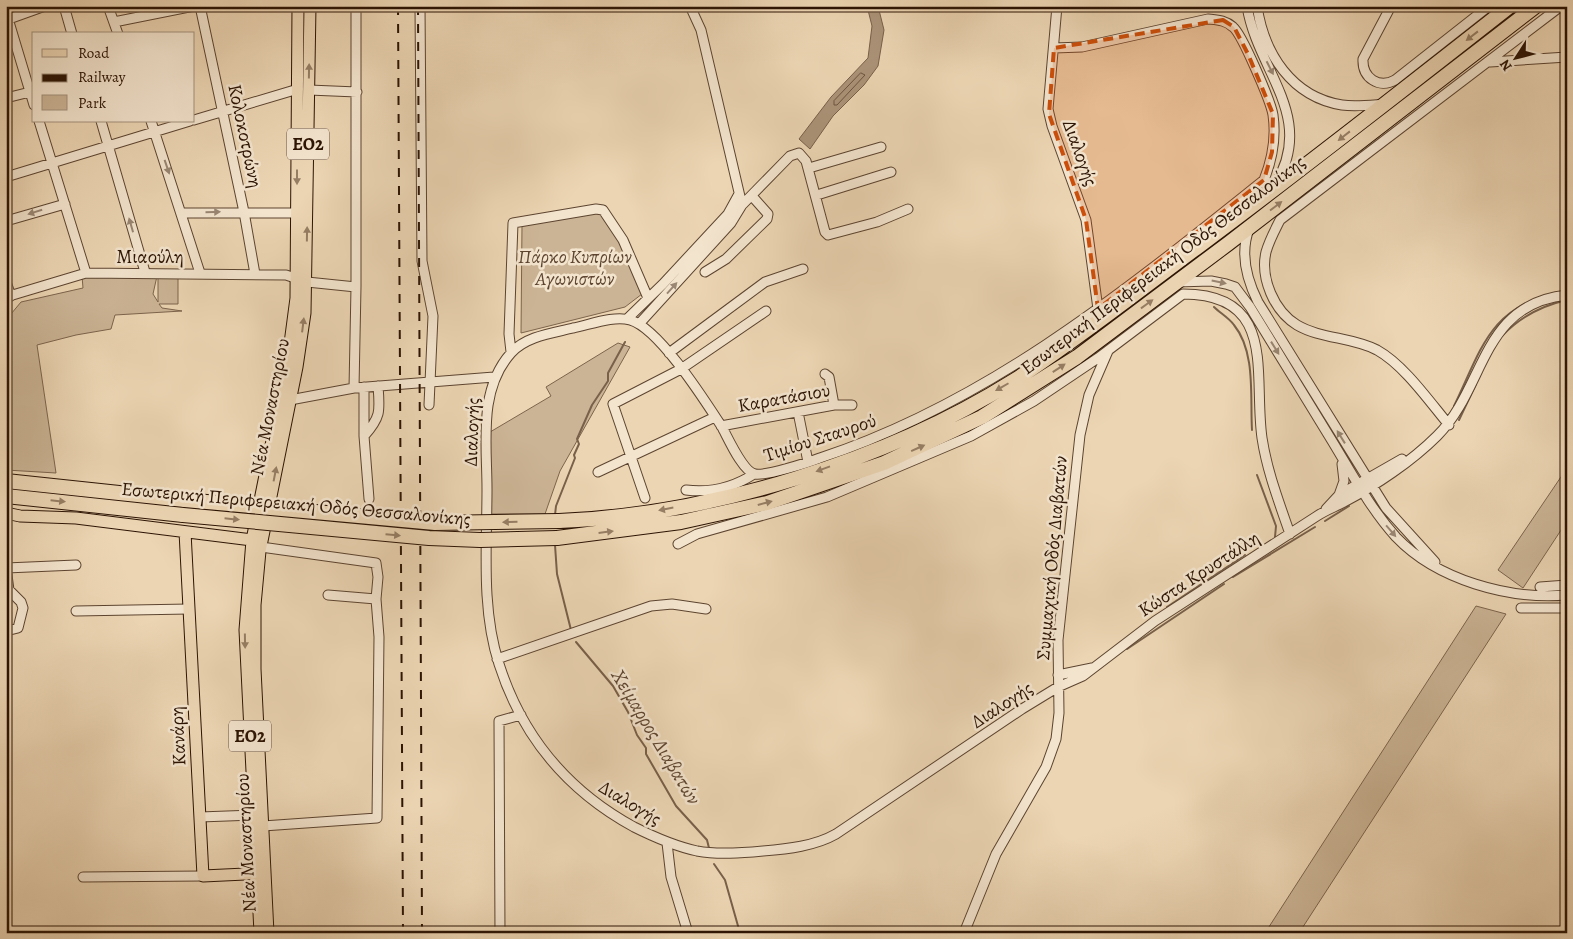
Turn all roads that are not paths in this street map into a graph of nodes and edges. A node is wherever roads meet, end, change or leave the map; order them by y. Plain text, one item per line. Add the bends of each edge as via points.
1 (45, 6) edge
2 (64, 6) edge
3 (108, 6) edge
4 (194, 6) edge
5 (200, 6) edge
6 (298, 6) edge
7 (310, 6) edge
8 (356, 6) edge
9 (420, 6) edge
10 (690, 6) edge
11 (1057, 6) edge
12 (1247, 6) edge
13 (1257, 6) edge
14 (1391, 6) edge
15 (1489, 6) edge
16 (1510, 6) edge
17 (1536, 6) edge
18 (1561, 6) edge
19 (7, 17) edge
20 (114, 22) junction
21 (71, 32) edge
22 (117, 32) edge
23 (1054, 48) junction
24 (1502, 52) junction
25 (1567, 57) edge
26 (1490, 62) junction
27 (1506, 62) junction
28 (30, 82) edge
29 (303, 90) junction
30 (30, 92) junction
31 (357, 92) junction
32 (6, 98) edge
33 (32, 98) edge
34 (1385, 104) junction
35 (223, 111) junction
36 (195, 120) edge
37 (39, 122) edge
38 (101, 122) edge
39 (151, 122) edge
40 (189, 122) edge
41 (155, 132) junction
42 (109, 146) junction
43 (880, 147) dead end
44 (52, 163) junction
45 (809, 168) junction
46 (891, 172) dead end
47 (6, 177) edge
48 (740, 194) junction
49 (1270, 194) junction
50 (816, 195) junction
51 (752, 196) junction
52 (65, 204) junction
53 (742, 205) junction
54 (908, 209) dead end
55 (244, 212) junction
56 (182, 213) junction
57 (297, 213) junction
58 (6, 221) edge
59 (1250, 226) junction
60 (803, 269) dead end
61 (145, 272) junction
62 (705, 272) dead end
63 (86, 273) junction
64 (200, 273) junction
65 (255, 274) junction
66 (302, 281) junction
67 (6, 282) edge
68 (1177, 282) junction
69 (356, 287) junction
70 (1567, 295) edge
71 (8, 296) edge
72 (648, 298) junction
73 (1098, 309) junction
74 (766, 312) dead end
75 (626, 319) junction
76 (638, 324) junction
77 (1108, 349) junction
78 (511, 352) junction
79 (669, 353) junction
80 (681, 369) junction
81 (825, 374) dead end
82 (494, 377) junction
83 (431, 382) junction
84 (378, 386) junction
85 (364, 387) junction
86 (354, 388) junction
87 (290, 400) junction
88 (429, 405) dead end
89 (834, 405) junction
90 (852, 405) dead end
91 (798, 412) junction
92 (715, 417) junction
93 (1449, 424) junction
94 (721, 426) junction
95 (364, 436) junction
96 (1334, 443) junction
97 (632, 456) junction
98 (808, 462) junction
99 (598, 472) dead end
100 (754, 474) junction
101 (6, 481) edge
102 (1369, 482) junction
103 (1360, 487) junction
104 (686, 490) dead end
105 (1339, 495) junction
106 (6, 496) edge
107 (370, 498) dead end
108 (645, 498) dead end
109 (1325, 511) junction
110 (6, 513) edge
111 (185, 532) junction
112 (1290, 534) junction
113 (257, 544) junction
114 (678, 544) dead end
115 (76, 565) dead end
116 (1438, 566) junction
117 (6, 568) edge
118 (1567, 585) edge
119 (1540, 587) dead end
120 (328, 595) dead end
121 (1567, 595) edge
122 (376, 599) junction
123 (1521, 608) dead end
124 (1567, 608) edge
125 (189, 609) junction
126 (706, 609) dead end
127 (76, 612) dead end
128 (6, 630) edge
129 (497, 659) junction
130 (1093, 668) junction
131 (1058, 675) junction
132 (1058, 687) junction
133 (520, 715) junction
134 (254, 815) junction
135 (200, 817) junction
136 (263, 826) junction
137 (667, 843) junction
138 (261, 874) junction
139 (203, 876) junction
140 (82, 877) dead end
141 (260, 933) edge
142 (268, 933) edge
143 (500, 933) edge
144 (688, 933) edge
145 (964, 933) edge

1 - 19 street
2 - 21 street
3 - 20 street
4 - 20 street
5 - 35 street, Κολοκοτρώνη
6 - 29 main road, Νέα Μοναστηρίου / ΕΟ2
29 -> 7 main road, Νέα Μοναστηρίου / ΕΟ2
8 - 31 street
9 - 83 street via 421,246 432,316
10 - 48 street via 701,30
11 - 23 street, Διαλογής
12 -> 49 street via 1249,22 1287,110 1290,144 1280,176
13 - 34 street via 1269,48 1282,71 1294,83 1308,93 1331,102 1354,106
14 - 15 street via 1363,59 1364,71 1378,83 1390,82 1399,76
16 -> 34 highway, Εσωτερική Περιφερειακή Οδός Θεσσαλονίκης
59 -> 17 highway, Εσωτερική Περιφερειακή Οδός Θεσσαλονίκης
18 - 24 street
19 - 28 street
20 - 22 street
23 - 73 street, Διαλογής via 1049,114 1086,220
23 - 73 street, Τιμίου Σταυρού via 1082,46 1208,19 1223,20 1234,27 1273,114 1272,152 1264,180
24 - 26 street
24 - 27 street
25 - 27 street
26 - 27 street
26 - 93 street via 1451,88 1280,220 1266,252 1264,270 1272,297 1285,315 1297,325 1314,332 1377,350 1401,371
28 - 30 street
29 - 31 street
29 - 35 street
29 -> 57 main road, Νέα Μοναστηρίου / ΕΟ2
66 -> 29 main road, Νέα Μοναστηρίου / ΕΟ2
30 - 32 street
30 - 33 street
31 - 69 street
34 -> 49 highway, Εσωτερική Περιφερειακή Οδός Θεσσαλονίκης
35 - 36 street
35 - 55 street, Κολοκοτρώνη
37 - 44 street
38 - 42 street
39 - 41 street
40 - 41 street
41 - 42 street
41 -> 56 street
42 - 44 street
61 -> 42 street
43 - 45 street
44 - 47 street
44 - 52 street
45 - 50 street
45 - 51 street via 803,156 795,153
46 - 50 street
48 - 53 street
48 - 72 street via 728,214
49 -> 101 highway, Εσωτερική Περιφερειακή Οδός Θεσσαλονίκης, bridge via 1014,380 933,424 880,448 812,473 731,496 657,511 559,521 435,522
50 - 54 street via 828,236
51 - 53 street
51 - 62 street via 768,214 767,219 726,259
52 -> 58 street
52 - 63 street
76 -> 53 street via 731,222
56 -> 55 street
55 - 57 street
55 - 65 street, Κολοκοτρώνη
56 - 64 street
57 - 66 main road, Νέα Μοναστηρίου / ΕΟ2
59 - 68 highway, Εσωτερική Περιφερειακή Οδός Θεσσαλονίκης
102 -> 59 street via 1253,293 1244,255
60 - 79 street via 765,282
61 - 63 street, Μιαούλη
61 - 64 street, Μιαούλη
63 - 71 street, Μιαούλη
64 - 65 street, Μιαούλη
65 - 66 street, Μιαούλη via 284,275
66 - 69 street, Μιαούλη
87 -> 66 main road, Νέα Μοναστηρίου / ΕΟ2 via 302,332
66 - 113 main road, Νέα Μοναστηρίου / ΕΟ2
67 - 71 street
68 -> 96 street via 1211,280 1235,287
106 -> 68 highway, Εσωτερική Περιφερειακή Οδός Θεσσαλονίκης, bridge via 428,538 557,538 681,522 794,494 884,463 982,417 1077,356
69 - 86 street
70 - 93 street, Κώστα Κρυστάλλη via 1538,302 1503,327 1481,361 1462,404
72 - 75 street
72 - 78 street via 623,240 603,210 513,223
73 - 98 street, Τιμίου Σταυρού via 1007,371 947,405 899,428
74 - 80 street
75 - 76 street, Τιμίου Σταυρού
75 - 78 street via 553,333 526,342
76 - 79 street, Τιμίου Σταυρού
77 - 112 street via 1184,294 1210,295 1236,308 1245,317 1258,349 1266,463
77 - 114 street via 1034,401 953,444 828,497 698,534
77 - 131 street, Συμμαχική Οδός Διαβατών via 1089,395 1080,435 1059,634
78 - 82 street
79 - 80 street, Τιμίου Σταυρού
80 - 92 street, Τιμίου Σταυρού
80 - 97 street via 614,404
81 - 89 street via 829,377
82 - 83 street
82 - 129 street, Διαλογής via 487,412 487,560 490,622
83 - 84 street
83 - 88 street
84 - 85 street
84 - 95 street via 379,416
85 - 86 street
85 - 95 street
86 - 87 street
113 -> 87 main road, Νέα Μοναστηρίου / ΕΟ2
89 - 90 street, Καρατάσιου
89 - 91 street, Καρατάσιου
91 - 94 street, Καρατάσιου
91 - 98 street
92 - 94 street, Τιμίου Σταυρού
92 - 97 street, Καρατάσιου
93 - 102 street, Κώστα Κρυστάλλη via 1418,451
94 - 100 street, Τιμίου Σταυρού via 746,468
95 - 107 street
96 - 103 street
96 - 105 street via 1345,473
97 - 99 street, Καρατάσιου
97 - 108 street
98 - 100 street, Τιμίου Σταυρού
100 - 104 street via 710,491
102 - 103 street, Κώστα Κρυστάλλη
102 - 116 street via 1394,520
103 - 105 street, Κώστα Κρυστάλλη
103 - 109 street, Κώστα Κρυστάλλη
103 -> 116 street via 1396,537 1418,556
105 - 109 street, Κώστα Κρυστάλλη
109 - 112 street, Κώστα Κρυστάλλη
110 - 111 main road
111 - 113 main road
111 - 125 main road, Κανάρη
112 - 130 street, Κώστα Κρυστάλλη via 1156,621
113 - 122 street via 376,563
113 -> 134 main road, Νέα Μοναστηρίου / ΕΟ2 via 245,630
113 - 136 main road, Νέα Μοναστηρίου / ΕΟ2 via 255,633
115 - 117 street
116 - 121 street via 1479,586 1518,594
117 - 128 street via 9,590 24,608 18,628
118 - 119 street
120 - 122 street
122 - 136 street via 379,637 377,818
123 - 124 street
125 - 127 street
125 - 135 main road, Κανάρη
126 - 129 street via 672,604 651,606
129 - 133 street, Διαλογής
130 - 131 street, Κώστα Κρυστάλλη
130 - 132 street, Κώστα Κρυστάλλη via 1067,685
131 - 132 street, Συμμαχική Οδός Διαβατών
132 - 137 street, Διαλογής via 827,839 771,851 733,853 698,851
132 - 145 street, Συμμαχική Οδός Διαβατών via 1057,732 1051,756 996,854
133 - 137 street, Διαλογής via 551,760 582,793 622,820
133 - 143 street via 499,722
134 - 135 street
134 - 138 main road, Νέα Μοναστηρίου / ΕΟ2
135 - 139 main road, Κανάρη
136 - 138 main road, Νέα Μοναστηρίου / ΕΟ2
137 - 144 street via 671,877
138 - 139 main road
138 - 141 main road, Νέα Μοναστηρίου / ΕΟ2
138 - 142 main road, Νέα Μοναστηρίου / ΕΟ2
139 - 140 street

